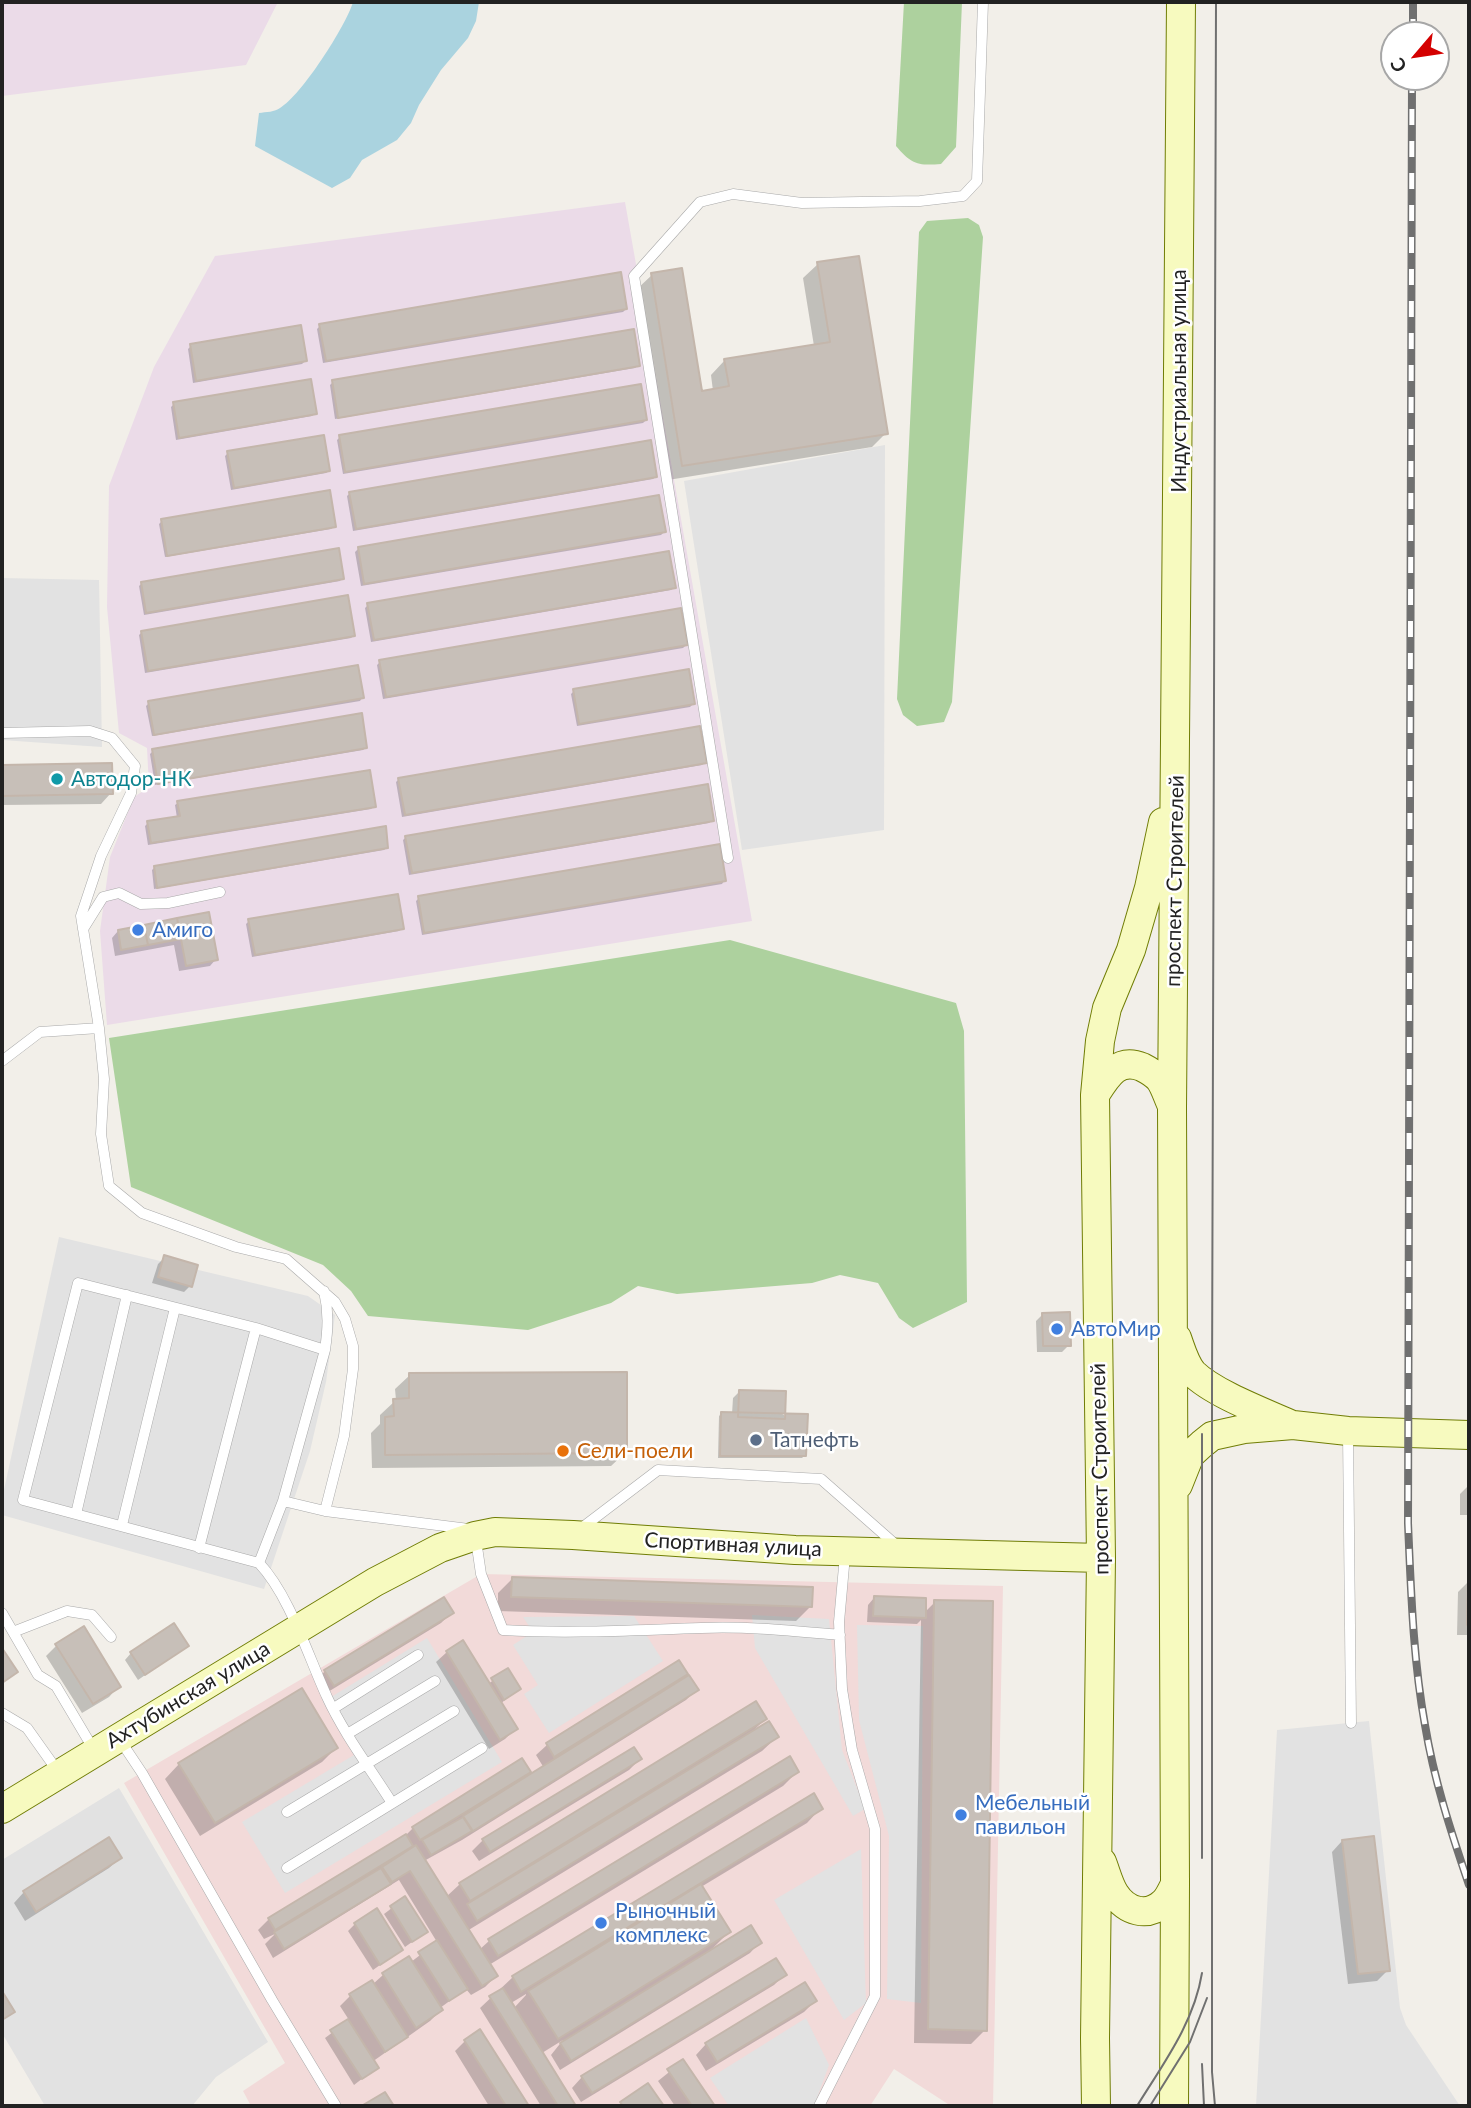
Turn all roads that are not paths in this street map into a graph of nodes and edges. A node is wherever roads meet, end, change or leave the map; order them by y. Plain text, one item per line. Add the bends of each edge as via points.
1 (984, 2) edge
2 (1181, 2) edge
3 (2, 733) edge
4 (1176, 761) junction
5 (728, 858) dead end
6 (220, 892) dead end
7 (83, 929) junction
8 (99, 1028) junction
9 (2, 1062) edge
10 (1095, 1094) junction
11 (1172, 1107) junction
12 (324, 1290) junction
13 (127, 1295) junction
14 (175, 1308) junction
15 (1172, 1324) junction
16 (256, 1328) junction
17 (325, 1350) junction
18 (1293, 1425) junction
19 (1348, 1431) junction
20 (1469, 1435) edge
21 (283, 1501) junction
22 (1174, 1501) junction
23 (325, 1511) junction
24 (76, 1514) junction
25 (122, 1525) junction
26 (485, 1534) junction
27 (573, 1535) junction
28 (199, 1548) junction
29 (846, 1551) junction
30 (905, 1552) junction
31 (1101, 1558) junction
32 (259, 1563) junction
33 (375, 1582) joint
34 (2, 1613) edge
35 (298, 1629) junction
36 (13, 1632) junction
37 (840, 1635) junction
38 (111, 1637) dead end
39 (418, 1655) dead end
40 (435, 1681) dead end
41 (334, 1708) junction
42 (454, 1711) dead end
43 (2, 1713) edge
44 (1351, 1723) dead end
45 (349, 1733) junction
46 (106, 1744) junction
47 (482, 1748) dead end
48 (367, 1763) junction
49 (59, 1774) junction
50 (392, 1802) junction
51 (2, 1809) edge
52 (288, 1812) dead end
53 (1097, 1850) junction
54 (287, 1868) dead end
55 (1175, 1884) junction
56 (337, 2106) edge
57 (819, 2106) edge
58 (1096, 2106) edge
59 (1174, 2106) edge

1 - 5 lane via 977,181 963,196 802,203 733,194 700,202 634,276
2 - 4 main road, Индустриальная улица
3 - 7 lane via 90,731 112,738 135,766 131,793 101,856 81,916
4 - 10 main road, проспект Строителей via 1149,888 1107,1008
4 - 11 main road, проспект Строителей
6 - 7 lane via 169,903 141,904 119,893 103,897
7 - 8 lane
8 - 9 lane via 40,1032
8 - 12 lane via 104,1079 101,1134 109,1186 142,1213 236,1247 286,1259
10 - 11 main road via 1115,1069 1135,1064 1160,1080
10 - 31 main road, проспект Строителей
11 - 15 main road, проспект Строителей
12 - 17 lane via 328,1308
12 - 23 lane via 345,1319 353,1346 344,1436
13 - 14 lane
13 - 24 lane
13 - 24 lane via 78,1283 23,1500
14 - 16 lane
14 - 25 lane
15 - 18 main road via 1193,1373 1241,1402
15 - 22 main road, проспект Строителей
16 - 17 lane
16 - 28 lane
17 - 21 lane
18 - 19 main road
18 - 22 main road via 1212,1436 1190,1455
19 - 20 main road
19 - 44 lane
21 - 23 lane
21 - 32 lane
22 - 55 main road, проспект Строителей
23 - 26 lane
24 - 25 lane
25 - 28 lane
26 - 27 main road, Спортивная улица
26 - 33 main road, Спортивная улица via 440,1548
26 - 37 lane via 481,1574 503,1630 554,1633 702,1628
27 - 29 main road, Спортивная улица
27 - 30 lane via 658,1470 821,1479
28 - 32 lane
29 - 30 main road, Спортивная улица
29 - 37 lane
30 - 31 main road, Спортивная улица
31 - 53 main road, проспект Строителей
32 - 35 lane
33 - 35 main road, Ахтубинская улица
34 - 36 lane
35 - 41 lane
35 - 46 main road, Ахтубинская улица
36 - 38 lane via 67,1611 92,1615
36 - 46 lane via 38,1675 56,1685
37 - 57 lane via 842,1689 852,1750 875,1829 875,1996
39 - 41 lane
40 - 45 lane
41 - 45 lane
42 - 48 lane
43 - 49 lane via 27,1728
45 - 48 lane
46 - 49 main road, Ахтубинская улица
46 - 56 lane via 142,1773
47 - 50 lane
48 - 50 lane
48 - 52 lane
49 - 51 main road, Ахтубинская улица
50 - 54 lane
53 - 55 main road via 1126,1907 1151,1910 1164,1903
53 - 58 main road, проспект Строителей
55 - 59 main road, проспект Строителей

